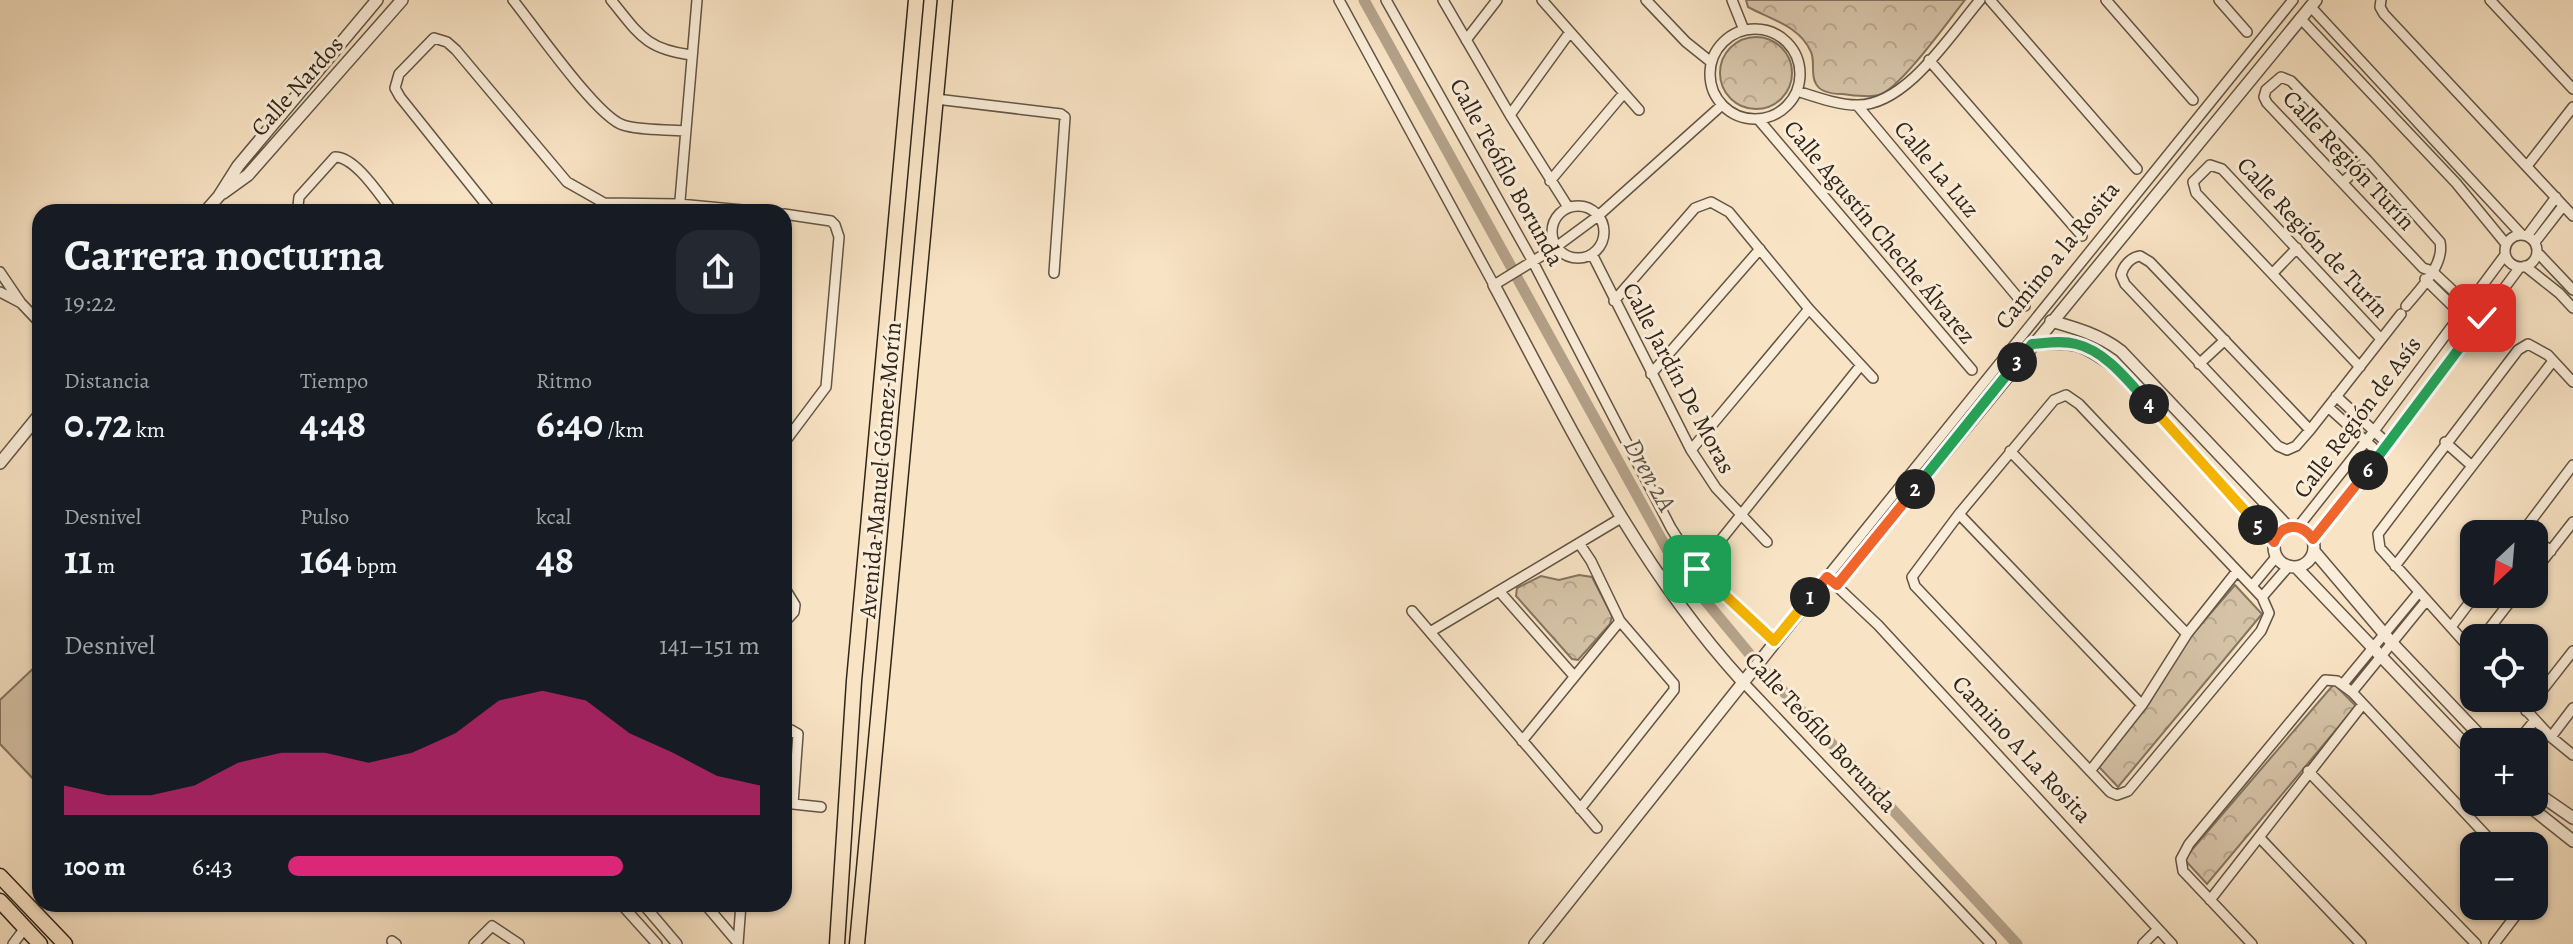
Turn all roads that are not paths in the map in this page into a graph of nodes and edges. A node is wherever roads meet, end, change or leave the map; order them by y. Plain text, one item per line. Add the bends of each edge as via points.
1 (377, 0) edge
2 (402, 0) edge
3 (513, 0) edge
4 (611, 0) edge
5 (697, 0) edge
6 (916, 0) edge
7 (945, 0) edge
8 (1339, 0) edge
9 (1386, 0) edge
10 (1443, 0) edge
11 (1497, 0) edge
12 (1542, 0) edge
13 (1646, 0) edge
14 (1732, 0) edge
15 (1980, 0) edge
16 (1990, 0) edge
17 (2106, 0) edge
18 (2219, 0) edge
19 (2293, 0) edge
20 (2381, 0) edge
21 (2490, 0) edge
22 (2313, 3) edge
23 (2300, 18) junction
24 (1744, 30) junction
25 (1570, 32) junction
26 (2247, 32) dead end
27 (1466, 40) junction
28 (691, 55) junction
29 (1929, 60) junction
30 (1711, 62) junction
31 (2573, 89) edge
32 (1797, 91) junction
33 (1624, 93) junction
34 (936, 99) junction
35 (2193, 100) dead end
36 (1722, 105) junction
37 (1857, 105) junction
38 (2573, 107) edge
39 (1639, 110) dead end
40 (1510, 115) junction
41 (1758, 119) junction
42 (2418, 123) junction
43 (685, 131) junction
44 (2407, 133) junction
45 (2367, 160) junction
46 (2527, 166) junction
47 (2137, 169) dead end
48 (1550, 181) junction
49 (2193, 182) joint
50 (2343, 182) junction
51 (219, 196) junction
52 (2556, 197) junction
53 (604, 203) joint
54 (212, 204) edge
55 (298, 204) edge
56 (387, 204) edge
57 (486, 204) edge
58 (619, 204) edge
59 (679, 204) edge
60 (2563, 206) junction
61 (1568, 207) junction
62 (792, 215) edge
63 (1598, 216) junction
64 (2573, 216) edge
65 (2082, 236) dead end
66 (2530, 241) junction
67 (1556, 247) junction
68 (2297, 248) junction
69 (1760, 249) junction
70 (2506, 249) junction
71 (1592, 254) junction
72 (1528, 262) junction
73 (2522, 266) junction
74 (2427, 270) junction
75 (0, 272) edge
76 (1054, 273) dead end
77 (2273, 273) junction
78 (2425, 282) junction
79 (1497, 283) junction
80 (2573, 290) edge
81 (0, 292) edge
82 (1614, 301) junction
83 (21, 303) junction
84 (2467, 304) junction
85 (2025, 306) dead end
86 (2573, 308) edge
87 (1809, 309) junction
88 (2460, 314) junction
89 (32, 315) edge
90 (2482, 318) junction
91 (2051, 321) junction
92 (2474, 327) junction
93 (2381, 339) junction
94 (2225, 340) junction
95 (2032, 344) junction
96 (2553, 361) junction
97 (2199, 364) junction
98 (1861, 365) junction
99 (2360, 367) junction
100 (1972, 370) dead end
101 (1651, 374) junction
102 (1873, 378) dead end
103 (2573, 382) edge
104 (2336, 396) junction
105 (2328, 407) junction
106 (32, 424) edge
107 (2310, 430) junction
108 (2374, 431) junction
109 (792, 432) edge
110 (2366, 441) junction
111 (2445, 442) junction
112 (2388, 444) junction
113 (1691, 450) junction
114 (2010, 451) junction
115 (2380, 454) junction
116 (0, 463) edge
117 (2573, 465) edge
118 (2472, 466) junction
119 (1959, 514) junction
120 (1741, 515) junction
121 (1621, 518) junction
122 (2533, 520) edge
123 (2573, 522) edge
124 (2293, 527) junction
125 (1767, 542) dead end
126 (2274, 542) junction
127 (1579, 543) junction
128 (2313, 545) junction
129 (2548, 549) edge
130 (1712, 551) dead end
131 (2551, 551) junction
132 (2548, 555) edge
133 (2276, 557) junction
134 (2395, 566) junction
135 (2292, 567) junction
136 (2237, 571) junction
137 (1827, 577) junction
138 (1837, 585) junction
139 (2252, 586) junction
140 (1499, 591) junction
141 (2419, 592) junction
142 (2262, 597) junction
143 (2426, 601) junction
144 (2465, 608) edge
145 (2505, 608) edge
146 (1412, 611) dead end
147 (1620, 621) junction
148 (2493, 624) edge
149 (2451, 627) junction
150 (1430, 632) junction
151 (2187, 634) junction
152 (2460, 637) edge
153 (2388, 638) junction
154 (1774, 641) junction
155 (2378, 651) junction
156 (2573, 651) edge
157 (1574, 676) junction
158 (1746, 676) junction
159 (2548, 683) edge
160 (2343, 684) junction
161 (2352, 692) junction
162 (2363, 704) junction
163 (2142, 705) junction
164 (2573, 708) edge
165 (2527, 712) edge
166 (2535, 720) junction
167 (2473, 728) edge
168 (2528, 728) edge
169 (2542, 728) edge
170 (792, 731) edge
171 (2548, 732) edge
172 (2548, 734) edge
173 (2460, 739) edge
174 (1522, 741) junction
175 (2573, 755) edge
176 (2090, 771) junction
177 (2308, 771) junction
178 (792, 775) edge
179 (2548, 801) edge
180 (792, 803) edge
181 (821, 807) dead end
182 (1580, 809) junction
183 (2542, 816) edge
184 (2573, 818) edge
185 (1597, 828) dead end
186 (2483, 832) edge
187 (2259, 837) junction
188 (2573, 841) edge
189 (0, 876) edge
190 (2210, 900) junction
191 (0, 901) edge
192 (32, 909) edge
193 (34, 912) edge
194 (628, 912) edge
195 (650, 912) edge
196 (712, 912) edge
197 (740, 912) edge
198 (2512, 920) edge
199 (25, 928) junction
200 (2158, 929) junction
201 (13, 944) edge
202 (40, 944) edge
203 (65, 944) edge
204 (474, 944) edge
205 (519, 944) edge
206 (657, 944) edge
207 (677, 944) edge
208 (738, 944) edge
209 (837, 944) edge
210 (857, 944) edge
211 (1535, 944) edge
212 (1991, 944) edge
213 (2143, 944) edge
214 (2172, 944) edge
215 (2252, 944) edge
216 (2361, 944) edge
217 (2476, 944) edge
218 (2494, 944) edge

1 - 51 street, Calle Nardos
2 - 51 street, Calle Nardos via 248,175
3 - 43 street via 613,121
4 - 28 street via 654,46
5 - 28 street
6 - 209 main road, Avenida Manuel Gómez Morín via 854,681
7 - 34 main road, Avenida Manuel Gómez Morín
8 - 79 street
9 - 72 street, Calle Teófilo Borunda
10 - 27 street
11 - 27 street
12 - 25 street
13 - 30 street
14 - 24 street
15 - 29 street
16 - 47 street
17 - 35 street
18 - 26 street
19 - 137 street, Camino a la Rosita
20 - 46 street via 2384,14
21 - 31 street
22 - 23 street, Camino a la Rosita
22 - 42 street
23 - 44 street
23 - 91 street, Camino a la Rosita
24 - 30 street via 1723,41
24 - 32 street via 1772,31 1794,50 1801,77
25 - 33 street
25 - 40 street
27 - 40 street
28 - 43 street
29 - 37 street via 1891,97
29 - 65 street
30 - 36 street via 1711,85
32 - 37 street
32 - 41 street via 1780,111
33 - 39 street
33 - 48 street
34 - 76 street via 1065,117
34 - 210 main road, Avenida Manuel Gómez Morín
36 - 41 street
36 - 63 street
37 - 85 street, Calle La Luz
38 - 46 street
40 - 48 street
41 - 100 street, Calle Agustín Cheche Álvarez
42 - 44 street
42 - 66 street
43 - 59 street
44 - 70 street via 2456,183
45 - 50 street
45 - 50 street, Calle Región Turín via 2291,81 2278,79 2266,90 2265,100
45 - 74 street, Calle Región Turín via 2436,237 2442,248
46 - 52 street
48 - 61 street
49 - 68 street, Calle Región de Turín via 2206,167 2222,169
49 - 77 street, Calle Región de Asís via 2196,193
50 - 74 street, Calle Región Turín
51 - 54 street, Calle Nardos
52 - 60 street
52 - 66 street
53 - 57 street via 567,182 456,50 440,38 428,42 395,80 395,88
53 - 58 street
55 - 56 street via 303,190 335,157 342,157
60 - 64 street
60 - 66 street
61 - 63 street via 1586,207
61 - 67 street via 1552,228
62 - 109 street via 825,219 835,225 839,237 826,387
63 - 67 street
63 - 71 street via 1604,233
66 - 70 street via 2510,239
66 - 73 street via 2533,261
66 - 80 street
67 - 71 street via 1576,258
67 - 72 street
68 - 77 street
68 - 93 street, Calle Región de Turín
69 - 82 street via 1729,212 1711,202 1695,208
69 - 87 street
69 - 101 street
70 - 73 street via 2514,265
70 - 84 street, Calle Región de Asís
71 - 82 street, Calle Jardín De Moras
72 - 79 street
72 - 154 street, Calle Teófilo Borunda via 1671,528 1705,578
73 - 86 street
73 - 90 street, Calle Región de Asís
74 - 78 street
74 - 84 street, Calle Región Turín
75 - 83 street
77 - 99 street, Calle Región de Asís
78 - 88 street
78 - 93 street, Calle Región de Asís
79 - 121 street, Calle Teófilo Borunda
81 - 83 street
82 - 101 street, Calle Jardín De Moras
83 - 89 street
84 - 88 street, Calle Región de Asís
84 - 90 street, Calle Región Turín
87 - 98 street
87 - 113 street
88 - 92 street
88 - 108 street, Calle Región de Asís
90 - 92 street, Calle Región de Asís
91 - 95 street, Camino a la Rosita
91 - 124 street via 2086,331 2121,351
92 - 112 street, Calle Región de Asís
93 - 99 street, Calle Región de Asís
94 - 97 street
94 - 97 street, Calle Región de Asís via 2145,258 2136,256 2124,267 2125,284
94 - 107 street, Calle Región de Asís
95 - 126 street via 2077,344 2117,369
95 - 138 street, Camino A La Rosita
96 - 103 street
96 - 111 street via 2535,346 2523,345
96 - 118 street
97 - 107 street, Calle Región de Asís via 2281,449 2292,449
98 - 102 street
98 - 120 street
99 - 104 street, Calle Región de Asís
101 - 113 street, Calle Jardín De Moras
104 - 105 street, Calle Región de Asís
104 - 108 street, Calle Región de Asís
105 - 107 street, Calle Región de Asís
105 - 110 street, Calle Región de Asís
106 - 116 street
108 - 110 street, Calle Región de Asís
108 - 112 street, Calle Región de Asís
110 - 115 street, Calle Región de Asís
110 - 124 street, Calle Región de Asís
111 - 118 street
111 - 134 street via 2381,528 2380,548
112 - 115 street, Calle Región de Asís
113 - 120 street, Calle Jardín De Moras
114 - 119 street
114 - 136 street via 2054,400 2072,398
114 - 151 street
115 - 128 street, Calle Región de Asís
117 - 122 street
118 - 134 street
119 - 163 street
119 - 176 street via 1916,568 1912,581
120 - 125 street, Calle Jardín De Moras
120 - 130 street
121 - 127 street
121 - 158 street, Calle Teófilo Borunda via 1656,573
123 - 131 street
124 - 126 street via 2281,530
124 - 128 street via 2304,529
126 - 133 street
127 - 140 street
127 - 147 street
128 - 135 street via 2308,562
128 - 153 street
129 - 131 street
131 - 132 street
133 - 135 street
133 - 139 street
134 - 141 street
135 - 142 street
135 - 155 street
136 - 139 street
136 - 151 street
137 - 138 street, Camino A La Rosita
137 - 154 street
138 - 200 street, Camino A La Rosita
139 - 142 street
140 - 150 street
140 - 157 street
141 - 143 street
141 - 153 street
142 - 176 street via 2269,613 2261,631 2128,791 2110,792
143 - 149 street
143 - 153 street
144 - 149 street
145 - 148 street
146 - 150 street
147 - 157 street
147 - 182 street via 1674,690
149 - 152 street
150 - 174 street
151 - 163 street
153 - 155 street
153 - 167 street
154 - 158 street
155 - 160 street
155 - 161 street
155 - 173 street
156 - 159 street
157 - 174 street
158 - 211 street
158 - 212 street, Calle Teófilo Borunda
160 - 161 street
160 - 190 street via 2331,679 2320,684 2189,844 2180,865
161 - 162 street
162 - 177 street
162 - 186 street
163 - 176 street
164 - 171 street
165 - 166 street
166 - 168 street
166 - 169 street
170 - 178 street via 798,734
172 - 175 street
174 - 182 street
177 - 187 street
177 - 217 street
179 - 184 street
180 - 181 street
182 - 185 street
183 - 188 street
187 - 190 street
187 - 216 street
189 - 192 main road
190 - 215 street
191 - 199 main road
193 - 203 main road
194 - 206 street
195 - 207 street
196 - 208 street
197 - 208 street
198 - 218 street
199 - 201 street
199 - 202 main road
200 - 213 street
200 - 214 street, Camino A La Rosita
204 - 205 street via 492,926

